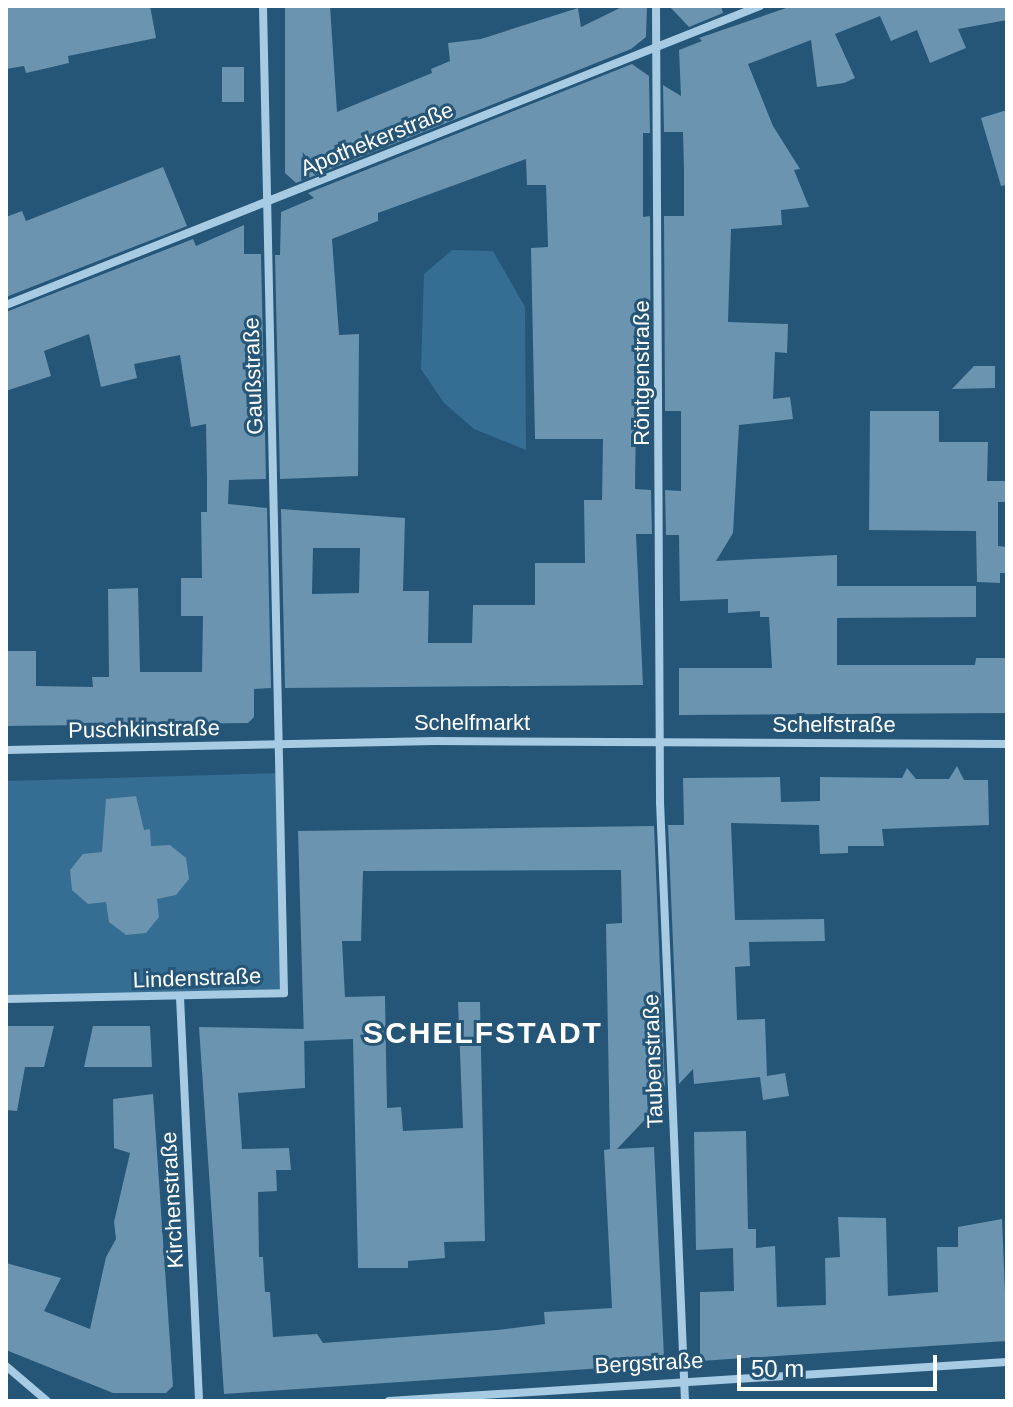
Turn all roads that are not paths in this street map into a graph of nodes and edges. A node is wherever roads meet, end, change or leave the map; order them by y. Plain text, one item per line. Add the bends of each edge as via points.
1 (263, 6) edge
2 (656, 6) edge
3 (760, 6) edge
4 (659, 45) junction
5 (265, 204) junction
6 (6, 305) edge
7 (661, 741) junction
8 (1007, 744) edge
9 (283, 745) junction
10 (6, 750) edge
11 (180, 997) junction
12 (6, 999) edge
13 (1007, 1362) edge
14 (9, 1367) edge
15 (684, 1379) junction
16 (47, 1401) edge
17 (199, 1401) edge
18 (389, 1401) edge
19 (685, 1401) edge

1 - 5 street, Gaußstraße
2 - 4 street, Röntgenstraße
3 - 4 street, Apothekerstraße
4 - 5 street, Apothekerstraße
4 - 7 street, Röntgenstraße
5 - 6 street, Apothekerstraße
5 - 9 street, Gaußstraße
7 - 8 street, Schelfstraße
7 - 9 street, Schelfmarkt
7 - 15 street, Taubenstraße
9 - 10 street, Puschkinstraße
9 - 11 street, Lindenstraße via 284,993
11 - 12 street, Lindenstraße
11 - 17 street, Kirchenstraße
13 - 15 street, Bergstraße
14 - 16 street
15 - 18 street, Bergstraße
15 - 19 street, Taubenstraße

